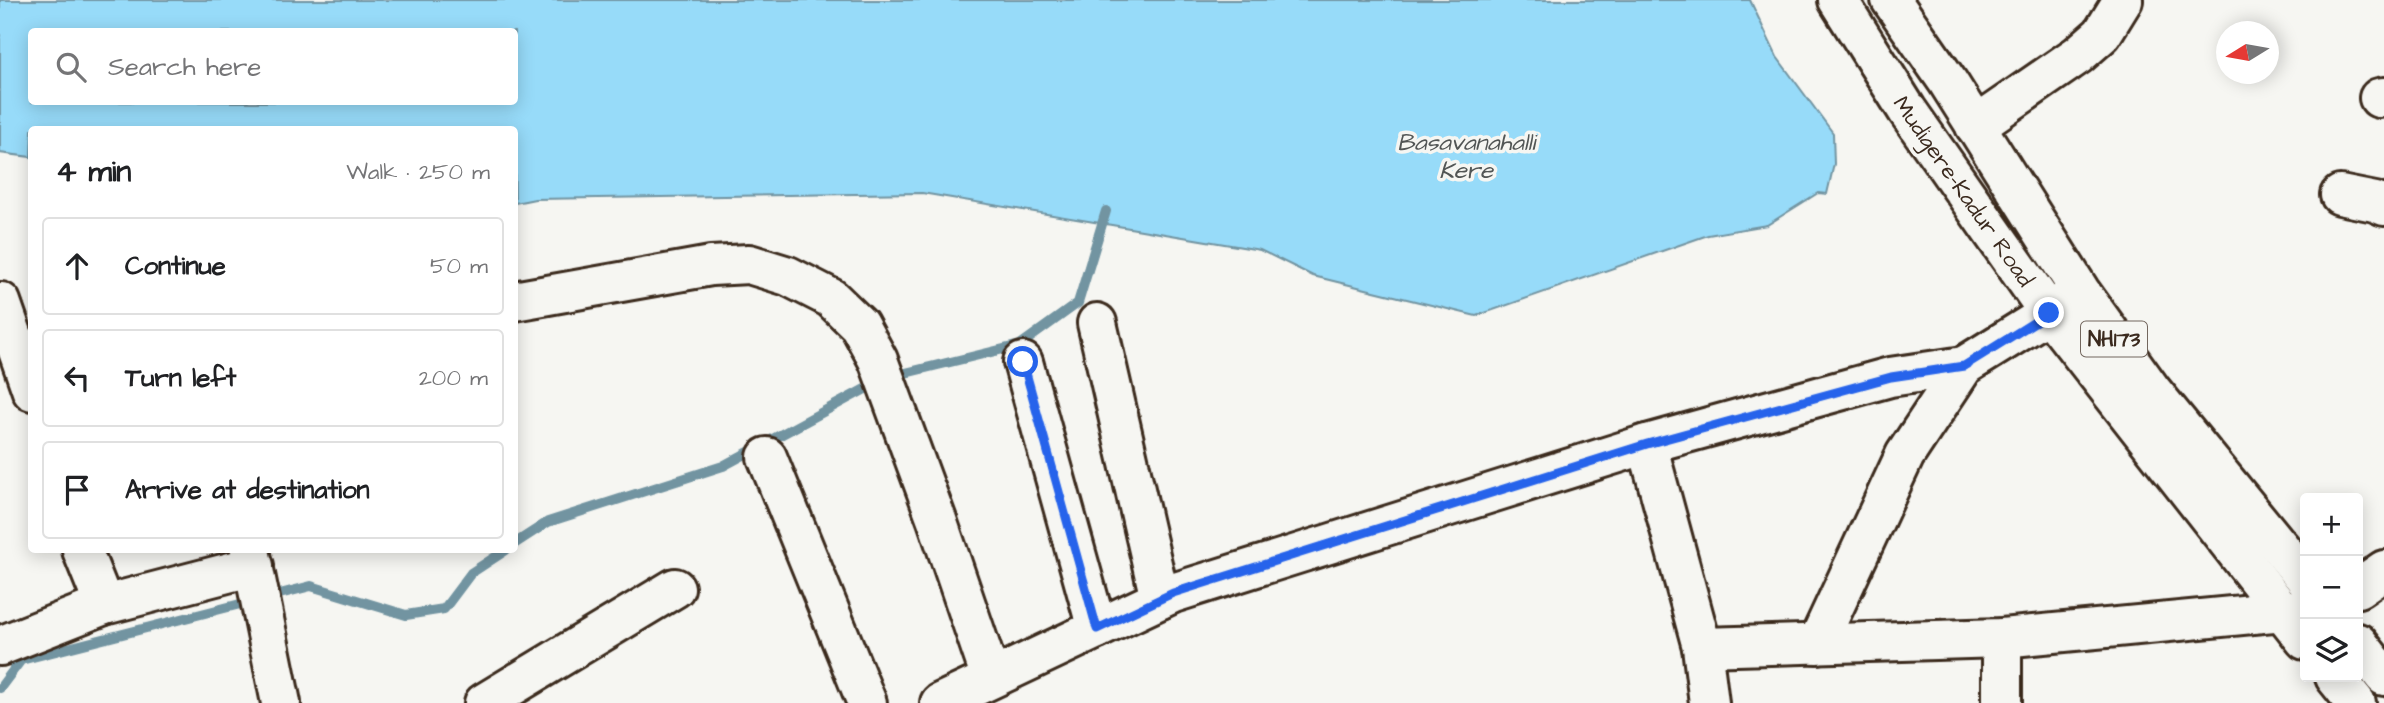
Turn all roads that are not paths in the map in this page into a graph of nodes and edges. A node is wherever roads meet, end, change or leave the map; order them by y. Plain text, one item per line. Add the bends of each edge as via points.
1 (1838, 0) edge
2 (1891, 0) edge
3 (2123, 0) edge
4 (1975, 126) junction
5 (2340, 195) dead end
6 (2384, 206) edge
7 (2080, 291) junction
8 (518, 300) edge
9 (1, 302) edge
10 (2049, 313) junction
11 (1097, 323) dead end
12 (1023, 362) dead end
13 (1964, 366) junction
14 (28, 380) edge
15 (1647, 444) junction
16 (767, 457) dead end
17 (83, 553) edge
18 (2384, 570) edge
19 (2300, 572) edge
20 (256, 578) edge
21 (2363, 585) edge
22 (675, 588) dead end
23 (1160, 599) junction
24 (104, 605) junction
25 (2297, 620) edge
26 (1097, 629) junction
27 (2002, 638) junction
28 (1816, 644) junction
29 (0, 646) edge
30 (1702, 647) junction
31 (2363, 649) edge
32 (2384, 676) edge
33 (992, 678) junction
34 (2339, 682) edge
35 (281, 703) edge
36 (485, 703) edge
37 (867, 703) edge
38 (940, 703) edge
39 (1709, 703) edge
40 (2002, 703) edge
41 (2356, 703) edge

1 - 10 main road, Mudigere-Kadur Road / NH173 via 1907,110
2 - 4 main road, Mudigere-Kadur Road / NH173
3 - 4 main road via 2102,34 2086,48
4 - 7 main road, Mudigere-Kadur Road / NH173
5 - 6 main road
7 - 10 main road
7 - 19 main road, Mudigere-Kadur Road / NH173 via 2151,391
8 - 33 main road via 711,265 749,264 788,276 831,298 859,325 885,379
9 - 14 main road
10 - 13 main road
10 - 25 main road, Mudigere-Kadur Road / NH173
11 - 23 main road
12 - 26 main road
13 - 15 main road via 1891,377
13 - 28 main road via 1905,455
15 - 23 main road
15 - 30 main road
16 - 37 main road
17 - 24 main road
18 - 21 main road
20 - 24 main road
20 - 35 main road
22 - 36 main road
23 - 26 main road
24 - 29 main road
25 - 27 main road
26 - 33 main road
27 - 28 main road
27 - 40 main road
28 - 30 main road
30 - 39 main road
31 - 32 main road
33 - 38 main road
34 - 41 main road

